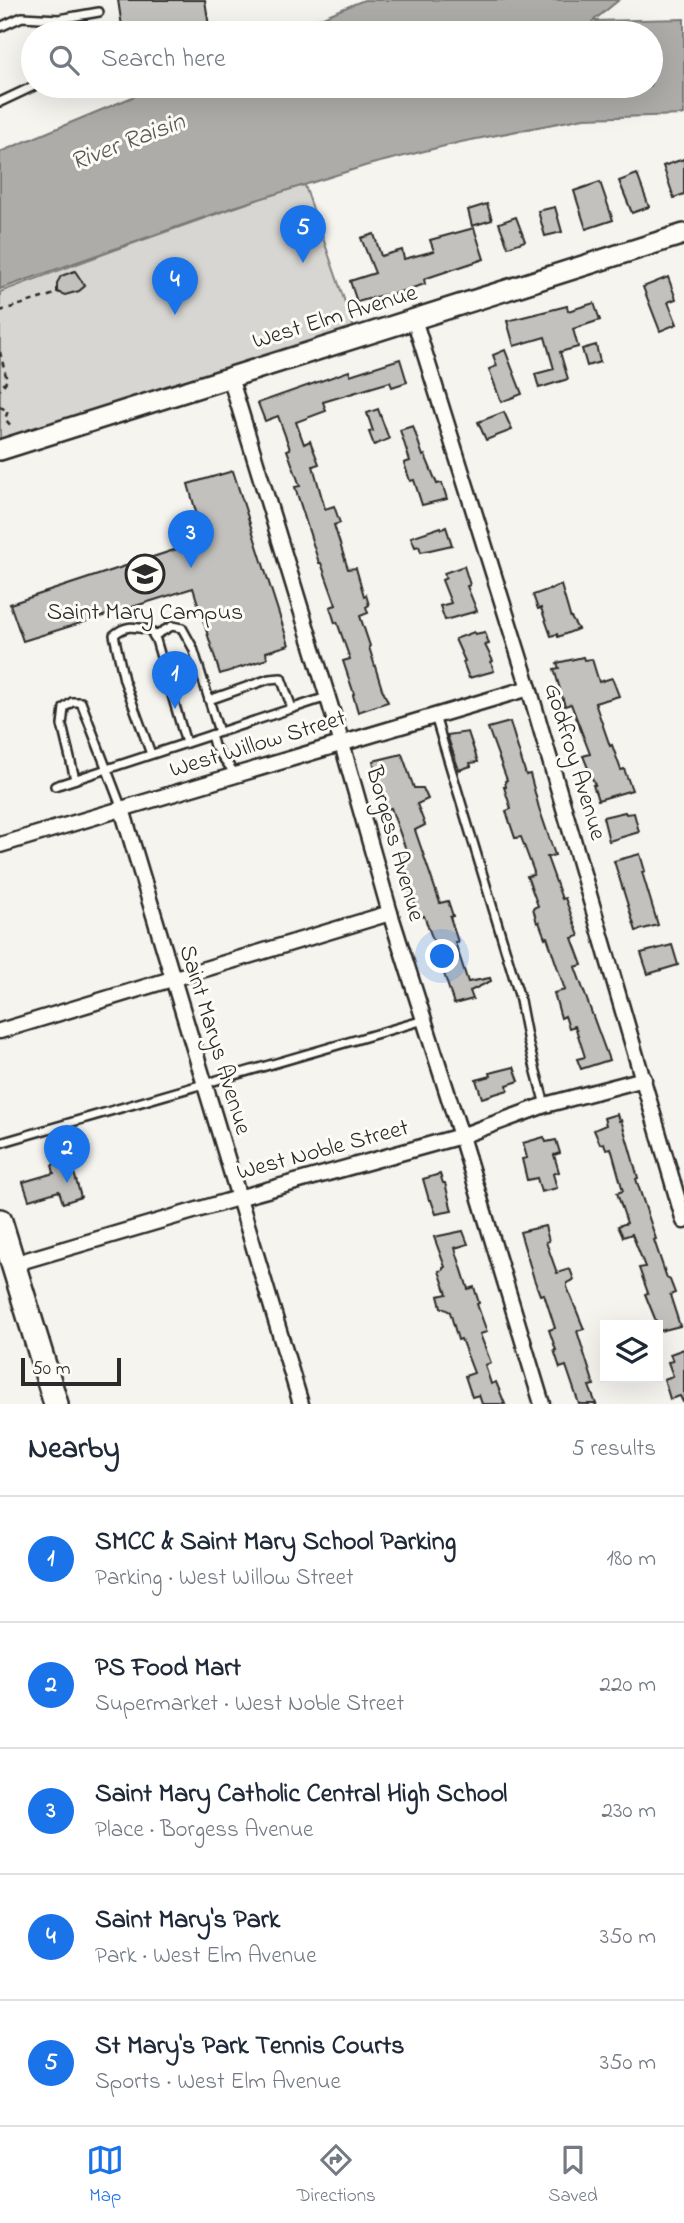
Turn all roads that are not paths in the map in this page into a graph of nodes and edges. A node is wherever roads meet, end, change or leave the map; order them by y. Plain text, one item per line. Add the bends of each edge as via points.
1 (99, 12) dead end
2 (0, 27) edge
3 (21, 92) edge
4 (0, 102) edge
5 (684, 234) edge
6 (414, 319) junction
7 (230, 377) junction
8 (0, 450) edge
9 (154, 636) junction
10 (529, 688) junction
11 (327, 696) junction
12 (209, 700) junction
13 (292, 708) junction
14 (435, 716) junction
15 (219, 732) junction
16 (211, 735) junction
17 (186, 743) junction
18 (341, 744) junction
19 (151, 754) junction
20 (106, 769) junction
21 (236, 775) junction
22 (75, 779) junction
23 (55, 786) dead end
24 (122, 809) junction
25 (0, 845) edge
26 (390, 913) junction
27 (172, 979) junction
28 (424, 1020) junction
29 (0, 1031) edge
30 (644, 1079) junction
31 (204, 1084) junction
32 (545, 1105) junction
33 (461, 1136) junction
34 (0, 1143) edge
35 (678, 1178) edge
36 (238, 1198) junction
37 (0, 1221) edge
38 (684, 1221) edge
39 (7, 1266) edge
40 (56, 1404) edge
41 (301, 1404) edge
42 (542, 1404) edge

1 - 2 lane via 58,19 22,17
3 - 4 lane
5 - 6 street, West Elm Avenue
6 - 7 street, West Elm Avenue
6 - 10 street, Godfroy Avenue
7 - 8 street, West Elm Avenue
7 - 11 street, Borgess Avenue
9 - 12 lane via 172,626 182,628
9 - 17 lane
9 - 19 lane via 150,630 134,627 122,628 114,635 124,680
10 - 14 street, West Willow Street
10 - 30 street, Godfroy Avenue
11 - 13 lane
11 - 18 street, Borgess Avenue
12 - 13 lane via 281,678
12 - 15 lane
13 - 15 lane
14 - 18 street, West Willow Street
14 - 32 lane via 519,995
15 - 16 lane
16 - 17 lane
16 - 21 lane
17 - 19 lane
18 - 21 street, West Willow Street
18 - 26 street, Borgess Avenue
19 - 20 lane
20 - 22 lane
20 - 22 lane via 86,710 81,702 72,702 64,708 62,725
20 - 24 lane
21 - 24 street, West Willow Street
22 - 23 lane
24 - 25 street, West Willow Street
24 - 27 street, Saint Marys Avenue
26 - 27 street
26 - 28 street, Borgess Avenue
27 - 29 street
27 - 31 street, Saint Marys Avenue
28 - 31 lane
28 - 33 street, Borgess Avenue
30 - 32 street, West Noble Street
30 - 35 street, Godfroy Avenue
31 - 34 lane
31 - 36 street, Saint Marys Avenue
32 - 33 street, West Noble Street
33 - 36 street, West Noble Street
33 - 42 street, Borgess Avenue
35 - 38 street, Godfroy Avenue
36 - 39 street, West Noble Street
36 - 41 street, Saint Marys Avenue
37 - 39 main road
39 - 40 main road

